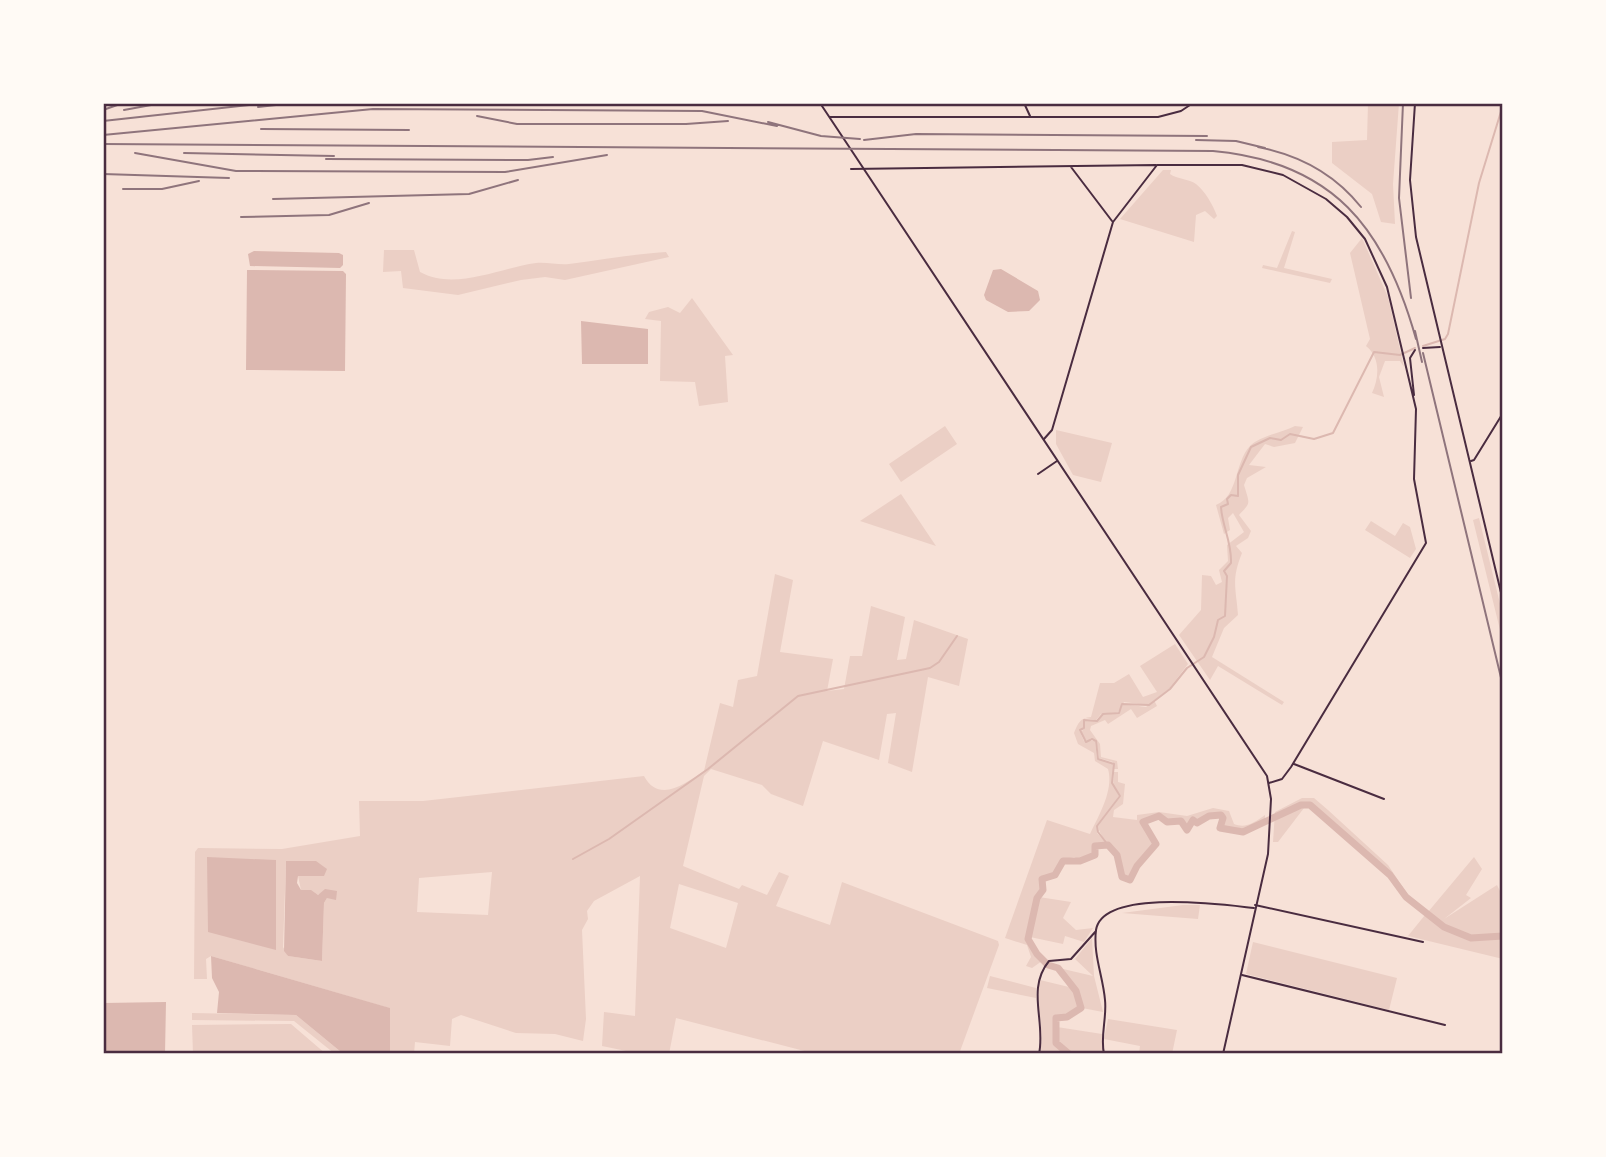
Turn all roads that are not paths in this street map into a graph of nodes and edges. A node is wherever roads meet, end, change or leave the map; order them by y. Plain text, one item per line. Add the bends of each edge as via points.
1 (820, 103) edge
2 (1024, 103) edge
3 (1193, 103) edge
4 (1415, 103) edge
5 (1030, 116) junction
6 (829, 117) junction
7 (1157, 165) junction
8 (1070, 166) junction
9 (863, 167) junction
10 (851, 169) dead end
11 (1113, 222) junction
12 (1441, 346) junction
13 (1423, 348) dead end
14 (1415, 350) dead end
15 (1413, 395) junction
16 (1503, 413) edge
17 (1044, 439) junction
18 (1058, 460) junction
19 (1469, 461) junction
20 (1038, 474) dead end
21 (1503, 601) edge
22 (1293, 764) junction
23 (1269, 783) junction
24 (1384, 799) dead end
25 (1254, 906) junction
26 (1096, 931) junction
27 (1423, 942) dead end
28 (1240, 975) junction
29 (1445, 1025) dead end
30 (639, 1053) edge
31 (645, 1054) edge
32 (1039, 1054) edge
33 (1104, 1054) edge
34 (1223, 1054) edge

1 - 6 street
2 - 5 street
3 - 5 street via 1158,117
4 - 12 street via 1410,163 1413,218
5 - 6 street
6 - 9 street
7 - 8 street
7 - 11 street
7 - 15 street via 1260,168 1293,180 1347,216 1372,250 1387,288
8 - 9 street
8 - 11 street
9 - 10 street
9 - 17 street
11 - 17 street via 1052,430
12 - 13 street
12 - 19 street
14 - 15 street via 1410,358
15 - 22 street via 1417,417 1414,480 1426,543
16 - 19 street via 1474,460
17 - 18 street
18 - 20 street
18 - 23 street
19 - 21 street
22 - 23 street via 1282,779
22 - 24 street
23 - 25 street via 1266,863
25 - 26 street via 1144,904 1108,914
25 - 27 street
25 - 28 street
26 - 32 street via 1071,959 1045,966 1038,982
26 - 33 street via 1096,959 1105,997
28 - 29 street
28 - 34 street
30 - 31 street

